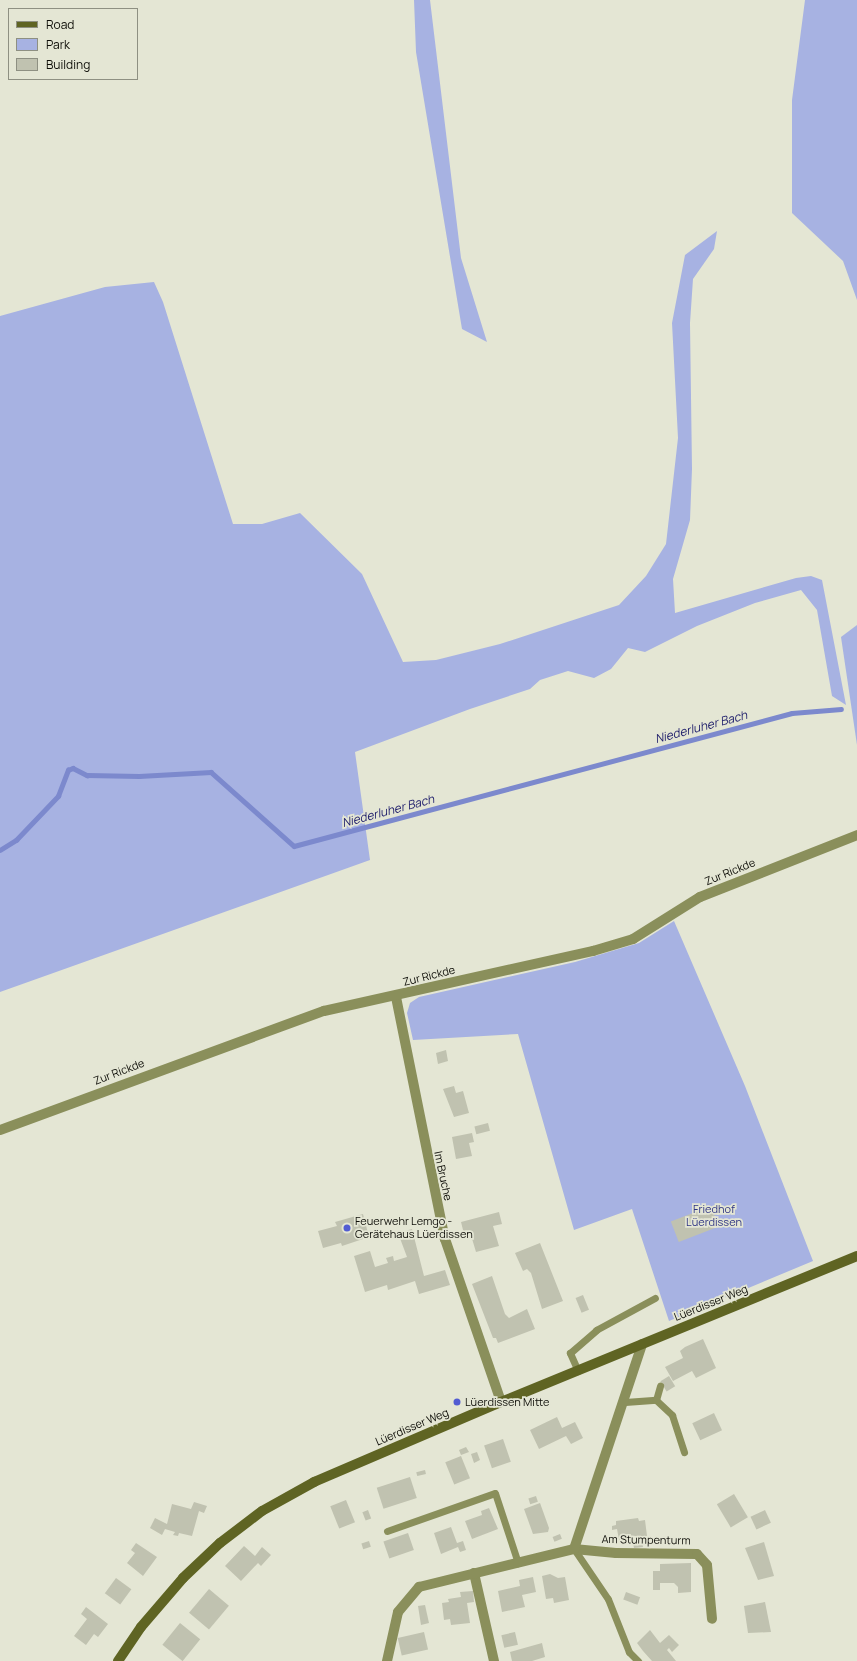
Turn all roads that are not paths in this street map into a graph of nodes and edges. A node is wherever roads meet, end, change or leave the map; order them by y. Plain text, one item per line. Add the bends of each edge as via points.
1 (857, 835) edge
2 (396, 997) junction
3 (0, 1130) edge
4 (857, 1256) edge
5 (655, 1298) dead end
6 (642, 1344) junction
7 (578, 1371) junction
8 (660, 1386) dead end
9 (656, 1400) junction
10 (501, 1402) junction
11 (625, 1402) junction
12 (684, 1452) dead end
13 (386, 1531) dead end
14 (574, 1549) junction
15 (518, 1563) junction
16 (474, 1573) junction
17 (712, 1619) dead end
18 (118, 1661) edge
19 (387, 1661) edge
20 (494, 1661) edge
21 (638, 1661) edge

1 - 2 street, Zur Rickde via 700,897 633,939
2 - 3 street, Zur Rickde via 324,1012
2 - 10 street, Im Bruche via 445,1239
4 - 6 main road, Lüerdisser Weg
5 - 7 lane via 596,1330 570,1353
6 - 7 main road, Lüerdisser Weg
6 - 11 street
7 - 10 main road, Lüerdisser Weg
8 - 9 lane
9 - 11 lane
9 - 12 lane via 672,1415
10 - 18 main road, Lüerdisser Weg via 314,1482 262,1511 220,1543 183,1578 141,1628
11 - 14 street
13 - 15 lane via 495,1493
14 - 15 street, Am Stumpenturm
14 - 17 street, Am Stumpenturm via 616,1553 696,1554 707,1565
14 - 21 lane via 608,1599 629,1652
15 - 16 street, Am Stumpenturm
16 - 19 street, Am Stumpenturm via 419,1587 398,1612
16 - 20 street

